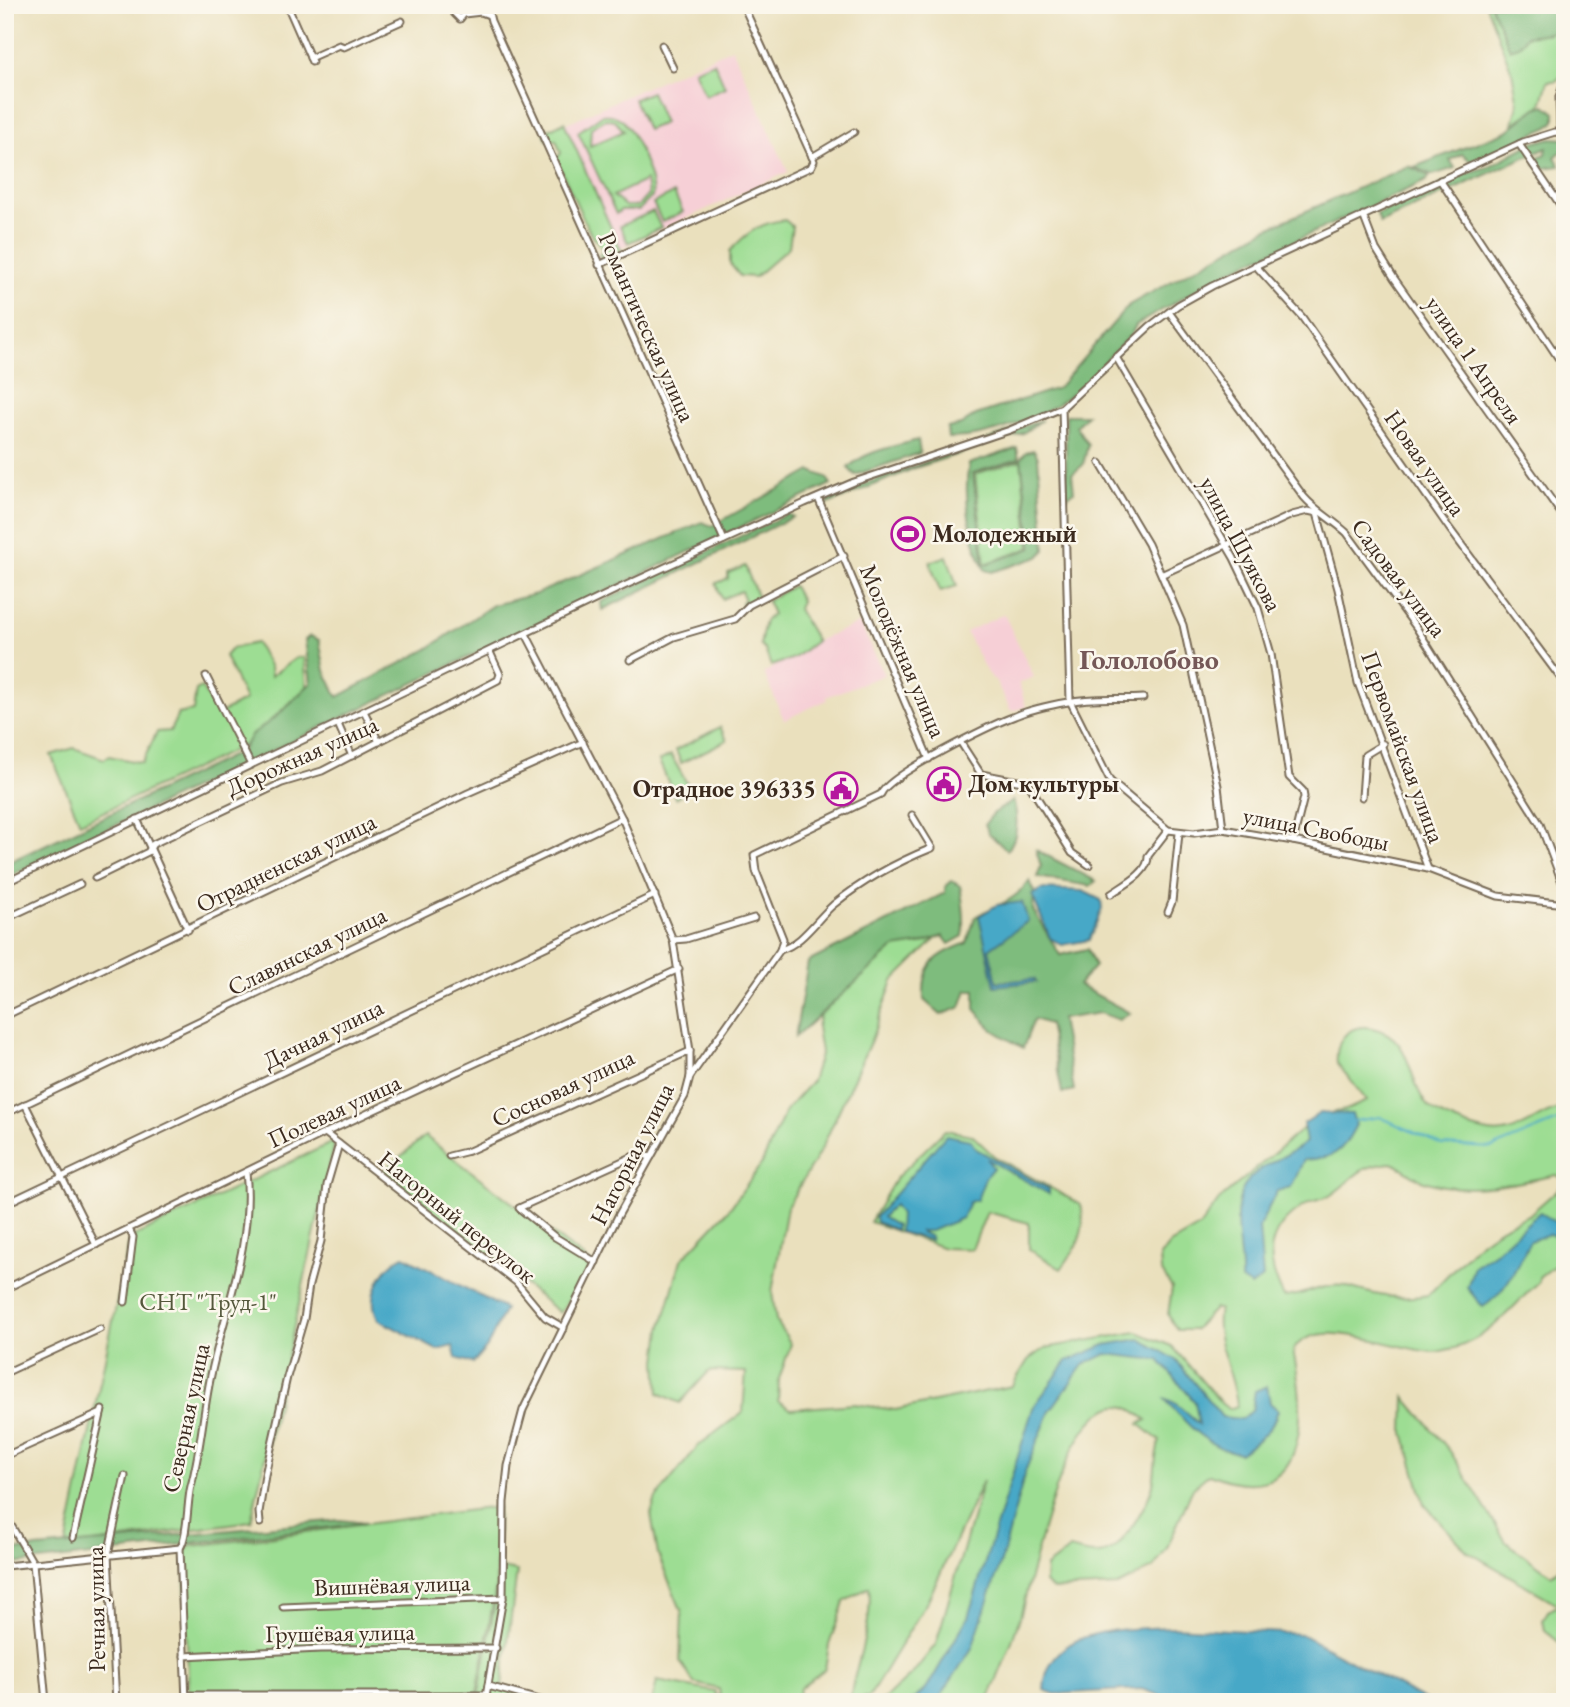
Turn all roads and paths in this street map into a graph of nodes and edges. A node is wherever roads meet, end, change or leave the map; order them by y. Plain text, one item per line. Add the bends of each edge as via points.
1 (13, 5) edge
2 (287, 5) edge
3 (487, 5) edge
4 (743, 5) edge
5 (464, 14) dead end
6 (489, 15) junction
7 (5, 19) edge
8 (402, 21) dead end
9 (662, 45) dead end
10 (673, 68) dead end
11 (1565, 79) edge
12 (854, 132) dead end
13 (1562, 133) edge
14 (1519, 144) junction
15 (812, 157) junction
16 (1440, 180) junction
17 (1565, 212) edge
18 (1363, 215) junction
19 (599, 265) junction
20 (1255, 265) junction
21 (1169, 312) junction
22 (1115, 357) junction
23 (1565, 368) edge
24 (1062, 408) junction
25 (1100, 463) dead end
26 (818, 498) junction
27 (1562, 510) edge
28 (1317, 513) junction
29 (1565, 519) edge
30 (724, 540) junction
31 (1226, 545) junction
32 (844, 556) junction
33 (1163, 575) junction
34 (526, 634) junction
35 (491, 652) junction
36 (630, 660) dead end
37 (206, 676) dead end
38 (1565, 684) edge
39 (1143, 698) dead end
40 (1070, 701) junction
41 (365, 711) junction
42 (338, 724) junction
43 (583, 741) junction
44 (379, 742) junction
45 (961, 743) junction
46 (1383, 744) junction
47 (352, 756) junction
48 (929, 759) junction
49 (251, 765) junction
50 (1362, 797) dead end
51 (912, 815) dead end
52 (622, 818) junction
53 (137, 820) junction
54 (1223, 829) junction
55 (1168, 830) junction
56 (1179, 833) junction
57 (1293, 841) junction
58 (151, 848) junction
59 (1089, 865) dead end
60 (1428, 870) junction
61 (95, 878) dead end
62 (5, 883) edge
63 (80, 884) dead end
64 (1565, 890) edge
65 (1111, 894) dead end
66 (655, 895) junction
67 (1565, 904) edge
68 (1168, 912) dead end
69 (754, 918) dead end
70 (5, 919) edge
71 (188, 930) junction
72 (673, 940) junction
73 (780, 950) junction
74 (679, 969) junction
75 (5, 1016) edge
76 (690, 1051) junction
77 (690, 1077) junction
78 (25, 1104) junction
79 (5, 1114) edge
80 (325, 1133) junction
81 (339, 1143) junction
82 (449, 1156) dead end
83 (651, 1157) junction
84 (246, 1172) junction
85 (62, 1177) junction
86 (5, 1204) edge
87 (129, 1229) junction
88 (96, 1245) junction
89 (596, 1262) junction
90 (5, 1289) edge
91 (125, 1302) dead end
92 (564, 1328) junction
93 (100, 1329) dead end
94 (5, 1373) edge
95 (5, 1456) edge
96 (124, 1476) dead end
97 (5, 1515) edge
98 (260, 1523) dead end
99 (74, 1538) dead end
100 (180, 1548) junction
101 (108, 1555) junction
102 (33, 1563) junction
103 (5, 1566) edge
104 (503, 1598) junction
105 (283, 1607) dead end
106 (496, 1648) junction
107 (184, 1656) junction
108 (488, 1686) junction
109 (186, 1698) edge
110 (486, 1698) edge
111 (332, 1699) edge
112 (46, 1702) edge
113 (116, 1702) edge
114 (547, 1702) edge

1 - 7 street
2 - 8 street via 311,60
3 - 6 street, Романтическая улица
4 - 15 street
5 - 6 street
6 - 19 street, Романтическая улица
9 - 10 street
11 - 13 street via 1559,97
12 - 15 street
13 - 14 street
14 - 16 street
14 - 17 street
15 - 19 street via 811,167
16 - 18 street
16 - 23 street
18 - 20 street
18 - 27 street, улица 1 Апреля via 1394,278
19 - 30 street, Романтическая улица
20 - 21 street
20 - 38 street, Новая улица via 1301,317
21 - 22 street
21 - 28 street, Садовая улица
22 - 24 street
22 - 31 street, улица Шуякова
24 - 26 street
24 - 40 street
25 - 33 street
26 - 30 street
26 - 32 street, Молодёжная улица
27 - 29 street, улица 1 Апреля
28 - 31 street via 1292,515
28 - 46 street, Первомайская улица via 1351,661
28 - 64 street, Садовая улица via 1347,533 1416,627 1540,824
30 - 34 street
31 - 33 street
31 - 57 street, улица Шуякова via 1264,622 1289,777 1303,791
32 - 36 street, Молодёжная улица via 749,605 734,619 674,636
32 - 48 street, Молодёжная улица
33 - 54 street via 1183,625
34 - 35 street
34 - 43 street, Нагорная улица
35 - 41 street
35 - 44 street, Дорожная улица via 498,680
37 - 49 street
39 - 40 street
40 - 45 street via 1016,716
40 - 55 street via 1110,781
41 - 42 street
41 - 44 street
42 - 47 street
42 - 49 street
43 - 52 street, Нагорная улица
43 - 71 street, Отрадненская улица
44 - 47 street, Дорожная улица
45 - 48 street
45 - 59 street via 981,774 1028,783 1072,853
46 - 50 street via 1365,755
46 - 60 street, Первомайская улица
47 - 58 street, Дорожная улица via 282,783
48 - 73 street via 884,786 881,794 754,855 756,871 781,930
49 - 53 street
51 - 73 street via 932,848 860,886 834,904 792,947
52 - 66 street, Нагорная улица
52 - 78 street, Славянская улица
53 - 58 street
53 - 62 street
54 - 56 street, улица Свободы
54 - 57 street, улица Свободы
55 - 56 street
55 - 65 street via 1143,870
56 - 68 street
57 - 60 street, улица Свободы
58 - 61 street, Дорожная улица
58 - 71 street
60 - 67 street, улица Свободы via 1498,896
63 - 70 street
66 - 72 street, Нагорная улица
66 - 85 street, Дачная улица
69 - 72 street
71 - 75 street, Отрадненская улица
72 - 74 street, Нагорная улица
73 - 77 street
74 - 76 street, Нагорная улица
74 - 80 street, Полевая улица
76 - 77 street, Нагорная улица
76 - 82 street, Сосновая улица
77 - 83 street, Нагорная улица via 685,1096
78 - 79 street, Славянская улица
78 - 85 street
80 - 81 street, Нагорный переулок
80 - 84 street, Полевая улица
81 - 92 street, Нагорный переулок via 516,1282 545,1317
81 - 98 street via 327,1185 304,1319 265,1475
83 - 89 street, Нагорная улица
83 - 89 street, Нагорный переулок via 638,1154 519,1208
84 - 87 street, Полевая улица
84 - 100 street, Северная улица via 250,1204 211,1375
85 - 86 street, Дачная улица
85 - 88 street
87 - 88 street, Полевая улица
87 - 91 street via 133,1237
88 - 90 street, Полевая улица
89 - 92 street, Нагорная улица
92 - 104 street, Нагорная улица via 523,1410 508,1466 503,1502
93 - 94 street
95 - 99 street via 101,1411
96 - 101 street, Речная улица
97 - 102 street
100 - 101 street
100 - 107 street, Северная улица
101 - 102 street
101 - 113 street, Речная улица
102 - 103 street
102 - 112 street
104 - 105 street, Вишнёвая улица
104 - 106 street, Нагорная улица
106 - 107 street, Грушёвая улица via 320,1649
106 - 108 street, Нагорная улица
107 - 109 street, Северная улица
108 - 110 street, Нагорная улица
108 - 114 street
109 - 111 street
110 - 111 street

